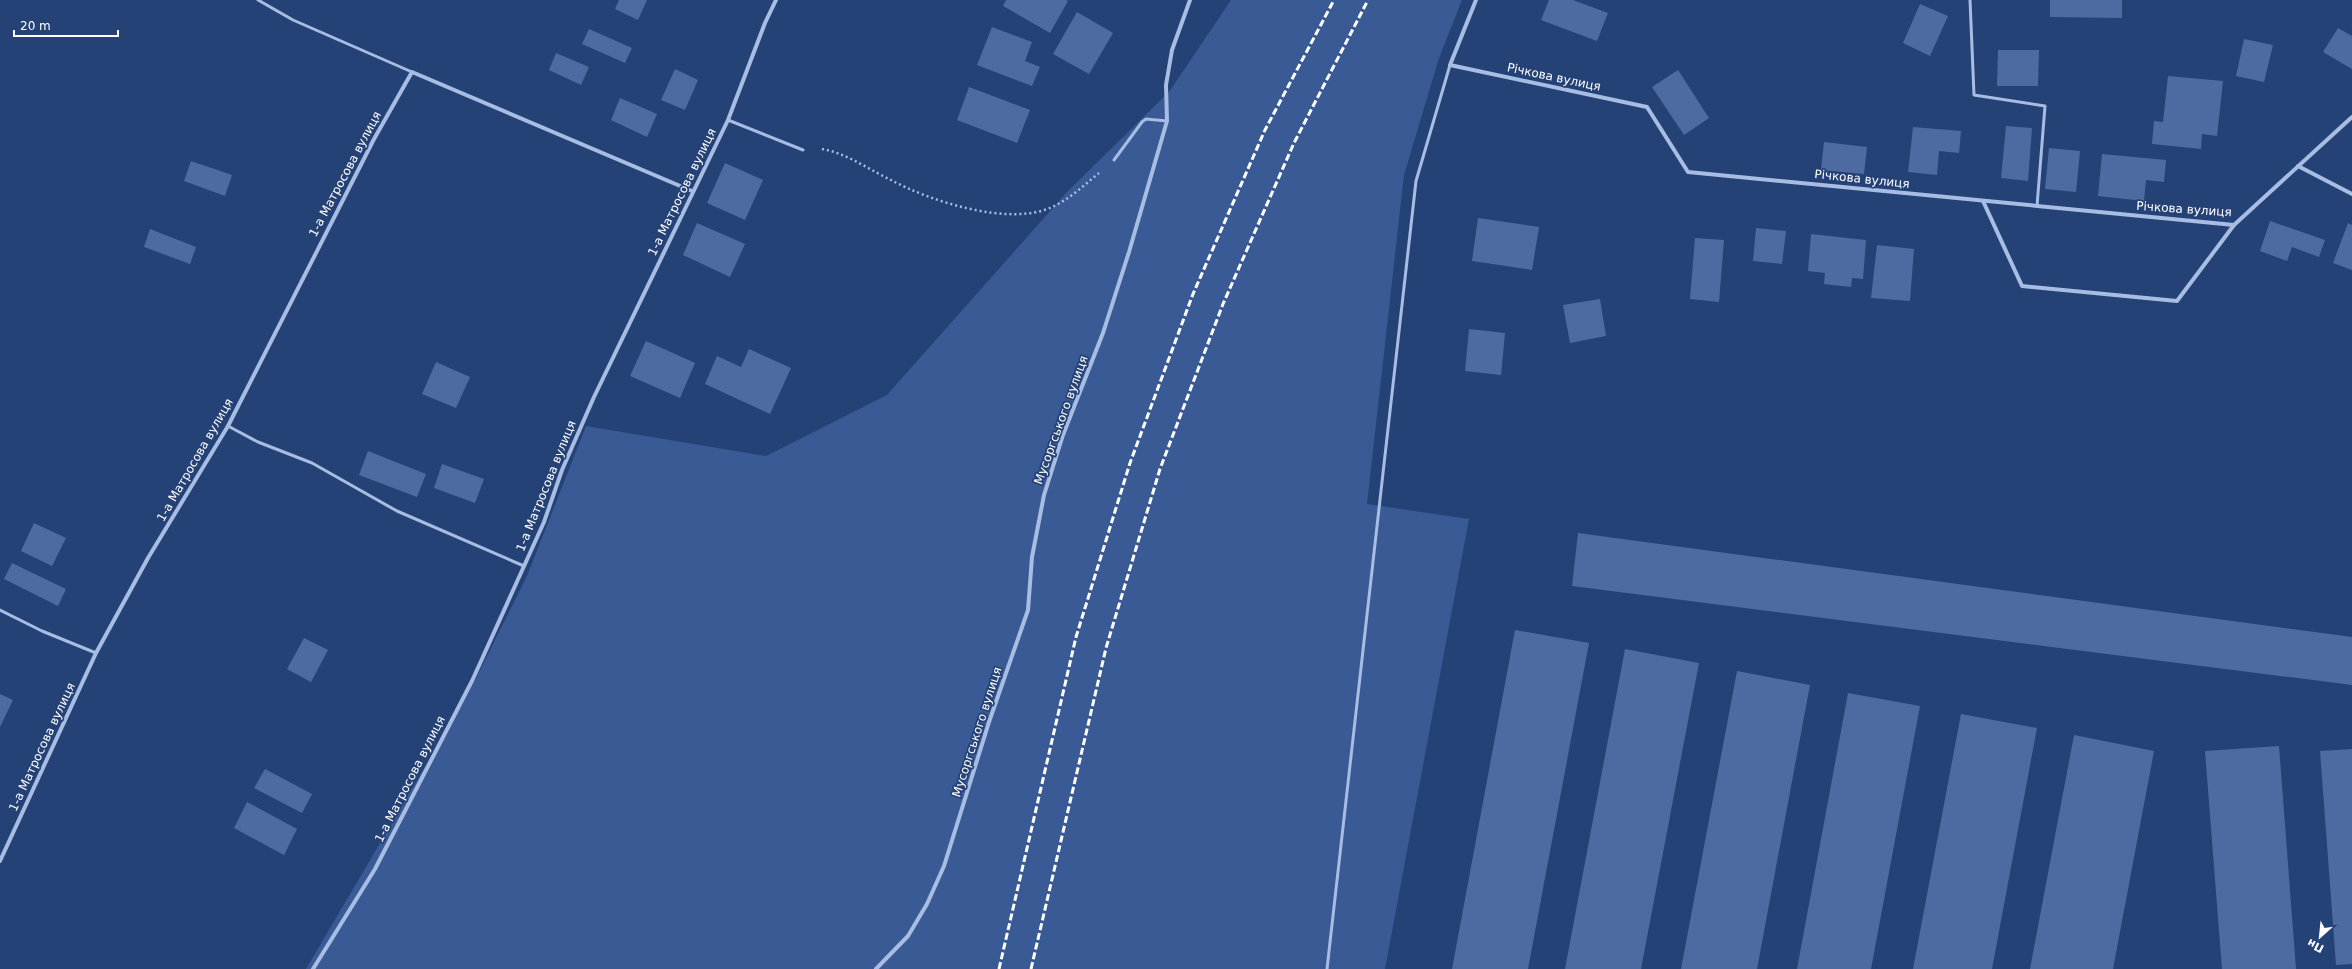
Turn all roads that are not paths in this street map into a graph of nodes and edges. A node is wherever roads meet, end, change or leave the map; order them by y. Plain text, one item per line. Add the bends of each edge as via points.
1 (258, 0) edge
2 (776, 0) edge
3 (1190, 0) edge
4 (1476, 0) edge
5 (1970, 0) edge
6 (1450, 65) junction
7 (412, 72) junction
8 (2352, 117) edge
9 (728, 120) junction
10 (1167, 121) junction
11 (804, 150) road end
12 (1114, 160) road end
13 (2298, 166) junction
14 (692, 192) junction
15 (2352, 194) edge
16 (1983, 201) junction
17 (2037, 206) junction
18 (2234, 225) junction
19 (228, 426) junction
20 (524, 566) junction
21 (0, 610) edge
22 (96, 653) junction
23 (0, 861) edge
24 (313, 969) edge
25 (876, 969) edge
26 (1327, 969) edge

1 - 7 lane via 293,20
2 - 9 street, 1-а Матросова вулиця
3 - 10 street, Мусоргського вулиця via 1172,50 1166,84
4 - 6 street
5 - 17 lane via 1974,95 2045,106
6 - 16 street, Річкова вулиця via 1647,107 1688,172
6 - 26 lane via 1416,182
7 - 14 street
7 - 19 street, 1-а Матросова вулиця via 370,145
8 - 13 street, Річкова вулиця
9 - 11 lane
9 - 14 street, 1-а Матросова вулиця
10 - 12 lane via 1146,119
10 - 25 street, Мусоргського вулиця via 1104,333 1063,435 1044,495 1032,556 1028,610 989,722 944,866 927,904 908,936
13 - 15 street
13 - 18 street, Річкова вулиця
14 - 20 street, 1-а Матросова вулиця via 594,397
16 - 17 street, Річкова вулиця
16 - 18 street via 2022,286 2177,301
17 - 18 street, Річкова вулиця
19 - 20 lane via 258,442 312,463 397,511
19 - 22 street, 1-а Матросова вулиця via 148,558
20 - 24 street, 1-а Матросова вулиця via 472,681 398,827
21 - 22 lane
22 - 23 street, 1-а Матросова вулиця

